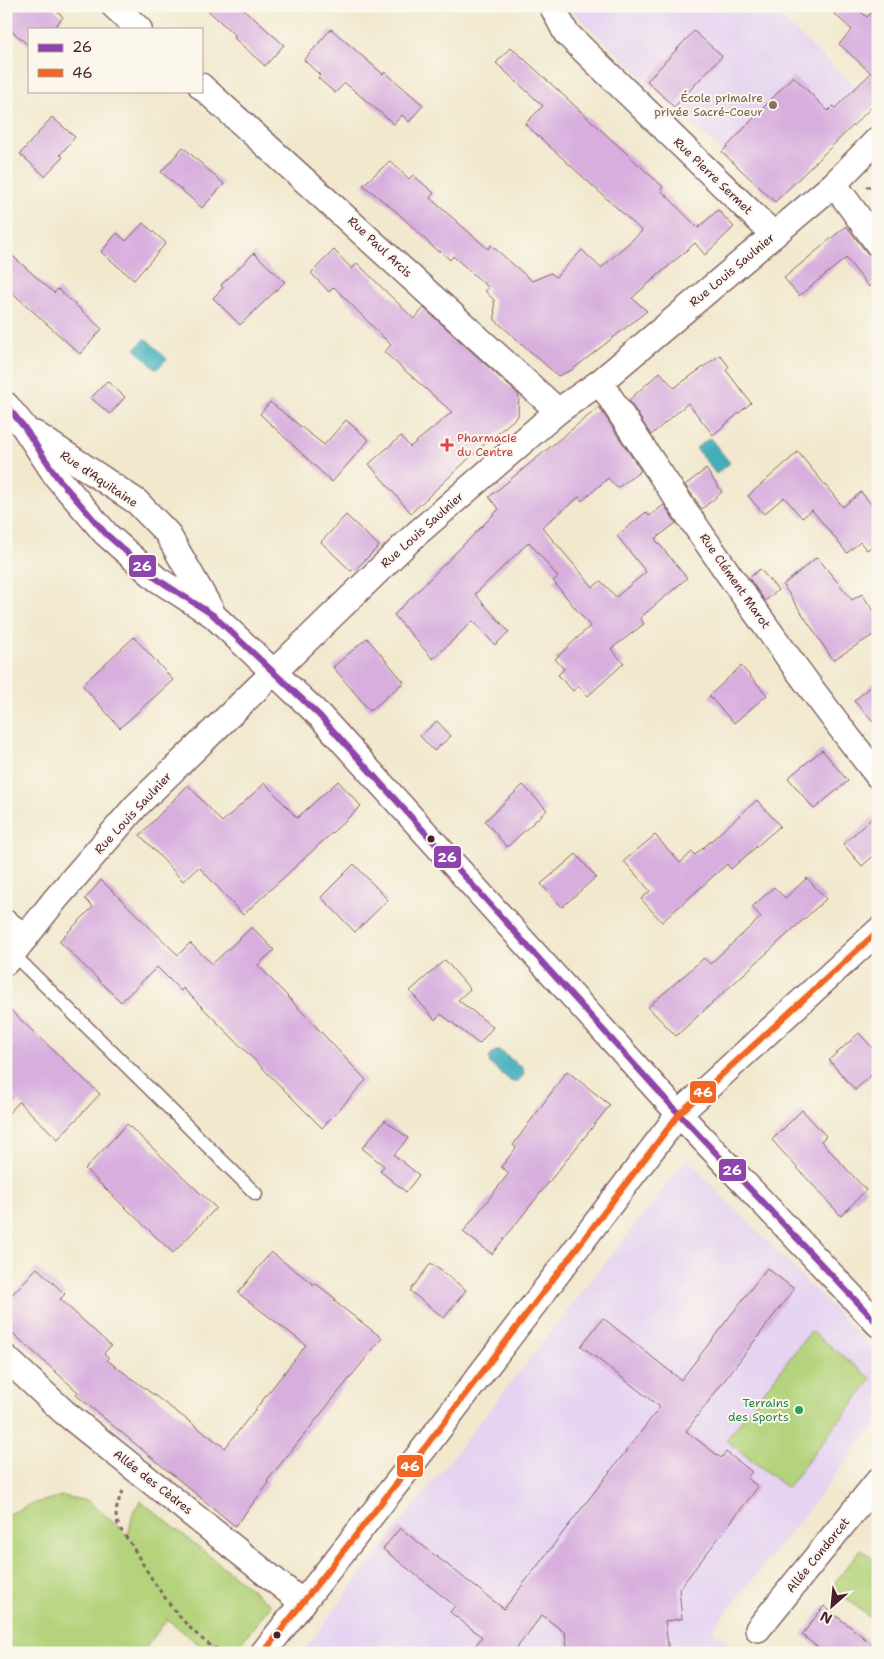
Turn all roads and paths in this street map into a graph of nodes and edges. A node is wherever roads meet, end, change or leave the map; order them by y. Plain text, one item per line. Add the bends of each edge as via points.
1 (114, 6) edge
2 (552, 6) edge
3 (138, 28) edge
4 (202, 87) edge
5 (878, 139) edge
6 (834, 184) junction
7 (774, 235) junction
8 (878, 244) edge
9 (600, 382) junction
10 (6, 405) edge
11 (558, 411) junction
12 (24, 427) junction
13 (213, 615) junction
14 (274, 672) junction
15 (878, 776) edge
16 (6, 923) edge
17 (878, 931) edge
18 (15, 951) edge
19 (679, 1114) junction
20 (256, 1194) dead end
21 (878, 1324) edge
22 (6, 1358) edge
23 (134, 1467) junction
24 (878, 1481) edge
25 (303, 1603) junction
26 (758, 1629) dead end
27 (223, 1653) edge
28 (263, 1653) edge

1 - 3 street
2 - 7 street, Rue Pierre Sermet via 566,33
4 - 11 street, Rue Paul Arcis
5 - 6 street, Rue Louis Saulnier
6 - 7 street, Rue Louis Saulnier
6 - 8 street
7 - 9 street, Rue Louis Saulnier
9 - 11 street, Rue Louis Saulnier
9 - 15 street, Rue Clément Marot via 644,451 818,701
10 - 12 street, Rue d'Aquitaine
11 - 14 street, Rue Louis Saulnier via 414,536
12 - 13 street, Rue d'Aquitaine via 57,477 106,534 157,579
12 - 13 street, Rue d'Aquitaine via 137,502 166,533
13 - 14 street, Rue d'Aquitaine
14 - 18 street, Rue Louis Saulnier via 136,806
14 - 19 street, Rue d'Aquitaine via 320,716
16 - 18 street
17 - 19 street
18 - 20 lane
19 - 21 street, Rue d'Aquitaine
19 - 25 street
22 - 23 street, Allée des Cèdres via 64,1412
23 - 25 street, Allée des Cèdres
23 - 27 path via 120,1497 116,1520 166,1600 196,1632
24 - 26 street, Allée Condorcet
25 - 28 street

